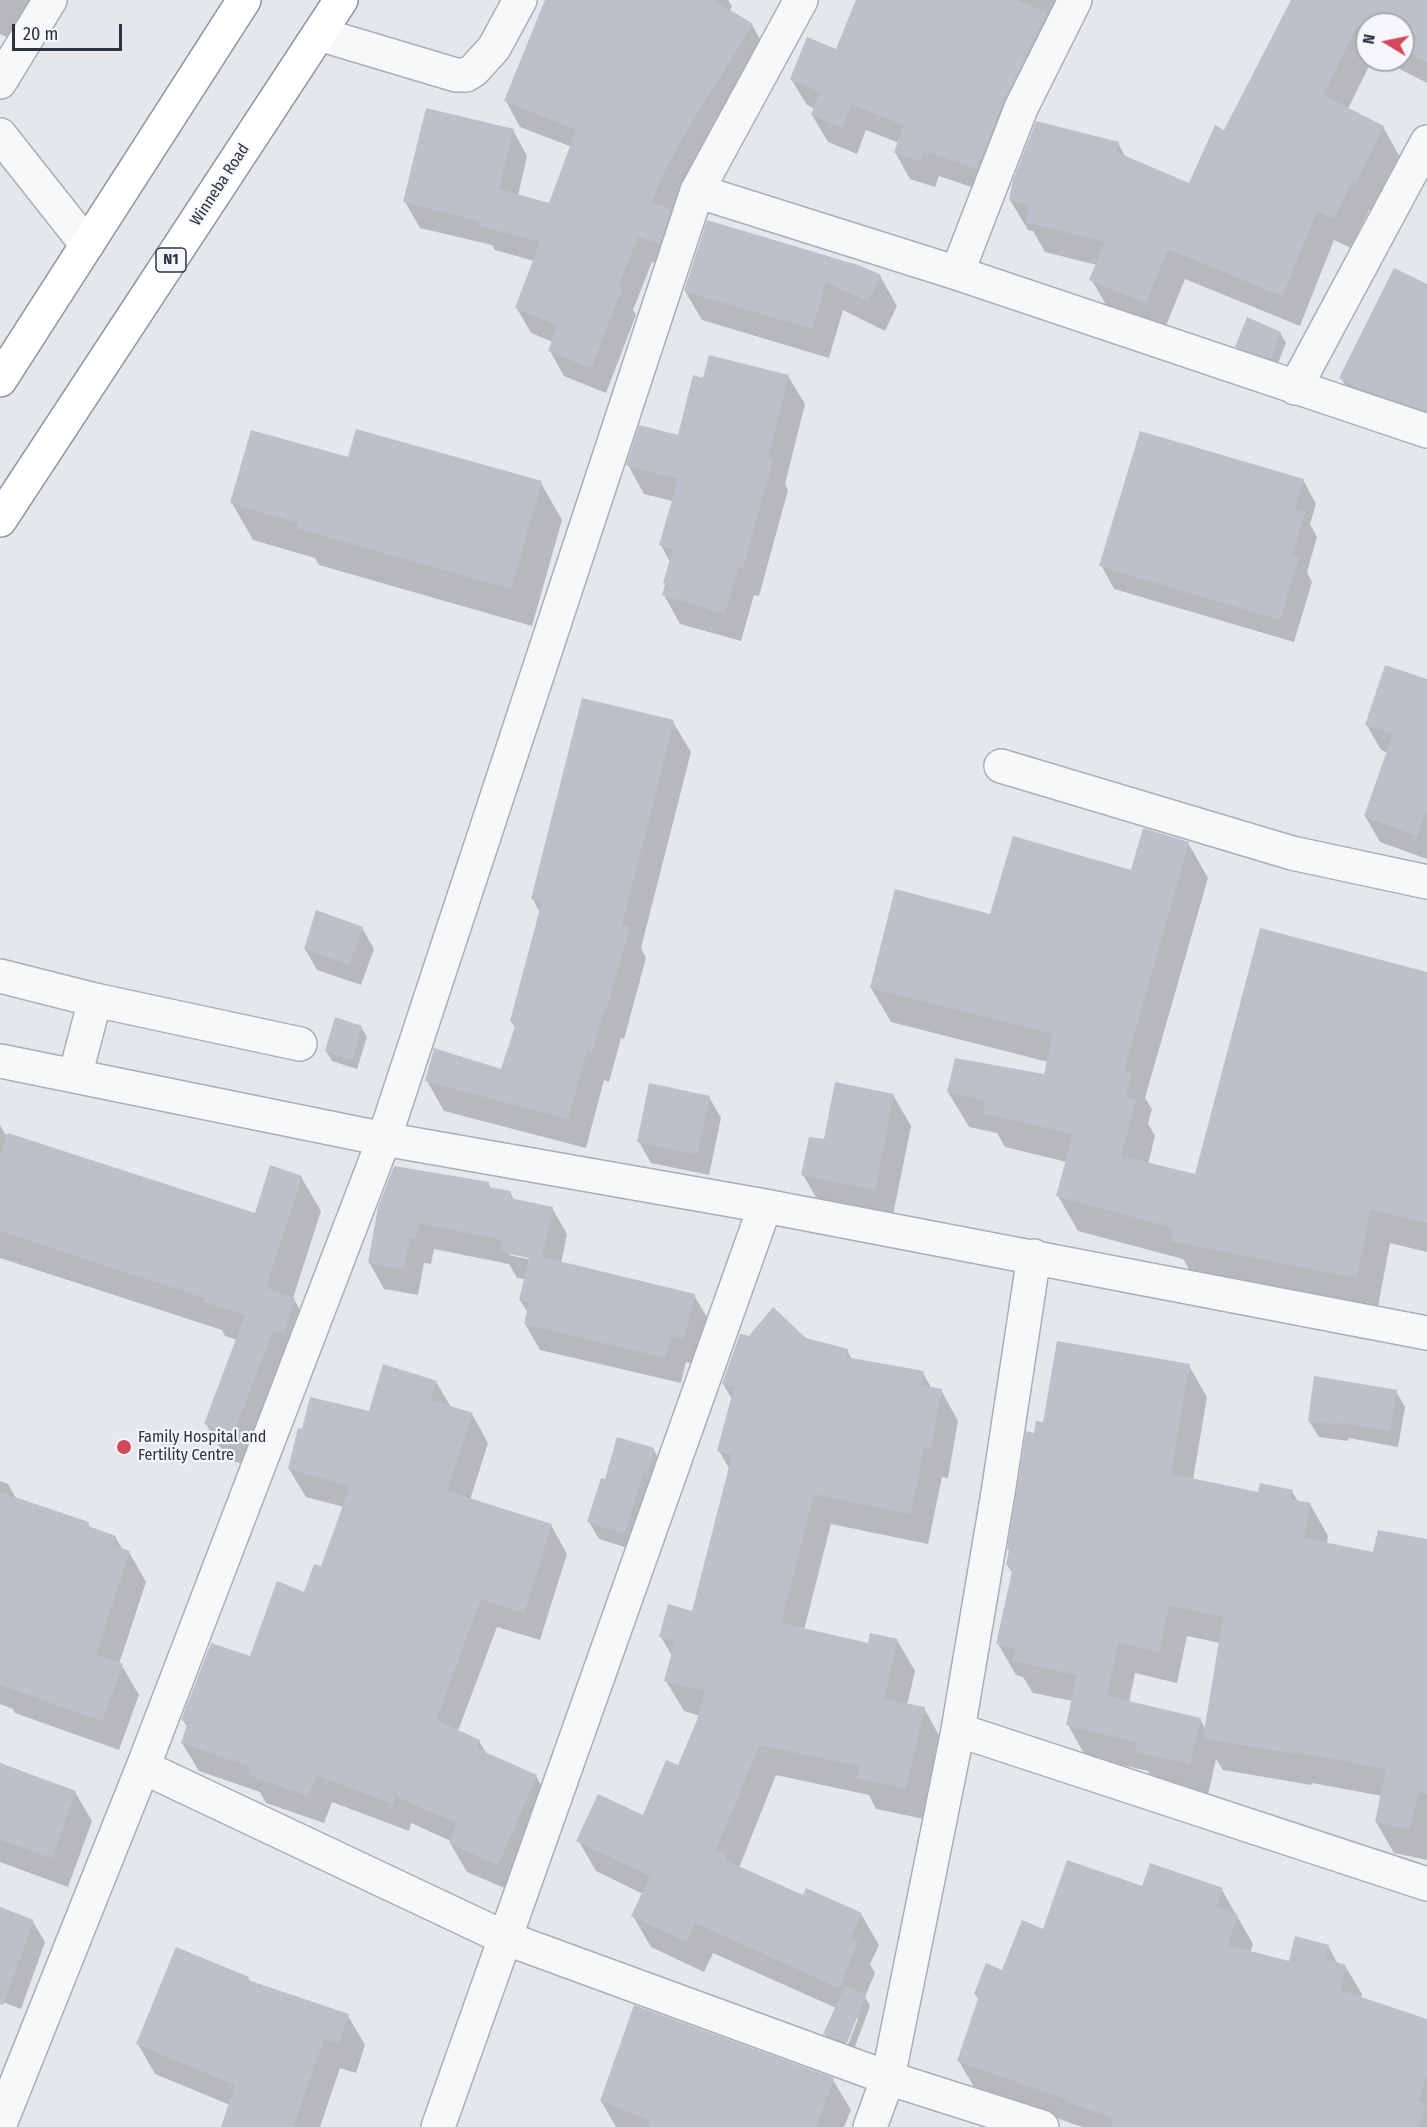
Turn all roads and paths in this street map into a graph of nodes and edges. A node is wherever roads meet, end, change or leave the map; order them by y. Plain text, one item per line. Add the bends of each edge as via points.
1 (50, 0) edge
2 (244, 0) edge
3 (341, 0) edge
4 (520, 0) edge
5 (801, 0) edge
6 (1075, 0) edge
7 (320, 33) junction
8 (0, 82) edge
9 (0, 135) edge
10 (1427, 142) edge
11 (697, 191) junction
12 (87, 245) junction
13 (957, 273) junction
14 (0, 380) edge
15 (1295, 388) junction
16 (1427, 431) edge
17 (0, 520) edge
18 (1001, 766) dead end
19 (1427, 882) edge
20 (0, 976) edge
21 (95, 1000) junction
22 (300, 1044) dead end
23 (0, 1061) edge
24 (75, 1076) junction
25 (384, 1139) junction
26 (765, 1206) junction
27 (1034, 1256) junction
28 (1427, 1333) edge
29 (958, 1730) junction
30 (143, 1767) junction
31 (1427, 1884) edge
32 (505, 1938) junction
33 (888, 2078) junction
34 (0, 2124) edge
35 (438, 2127) edge
36 (870, 2127) edge
37 (1042, 2127) edge

1 - 8 street
2 - 12 highway
3 - 7 highway, Winneba Road / N1
4 - 7 street via 494,48 466,75
5 - 11 street
6 - 13 street via 1021,108
7 - 17 highway, Winneba Road / N1
9 - 12 street
10 - 15 street
11 - 13 street
11 - 25 street
12 - 14 highway
13 - 15 street
15 - 16 street
18 - 19 street via 1292,853
20 - 21 street
21 - 22 street
21 - 24 street
23 - 24 street
24 - 25 street
25 - 26 street
25 - 30 street
26 - 27 street
26 - 32 street
27 - 28 street
27 - 29 street
29 - 31 street
29 - 33 street
30 - 32 street
30 - 34 street
32 - 33 street
32 - 35 street
33 - 36 street
33 - 37 street

